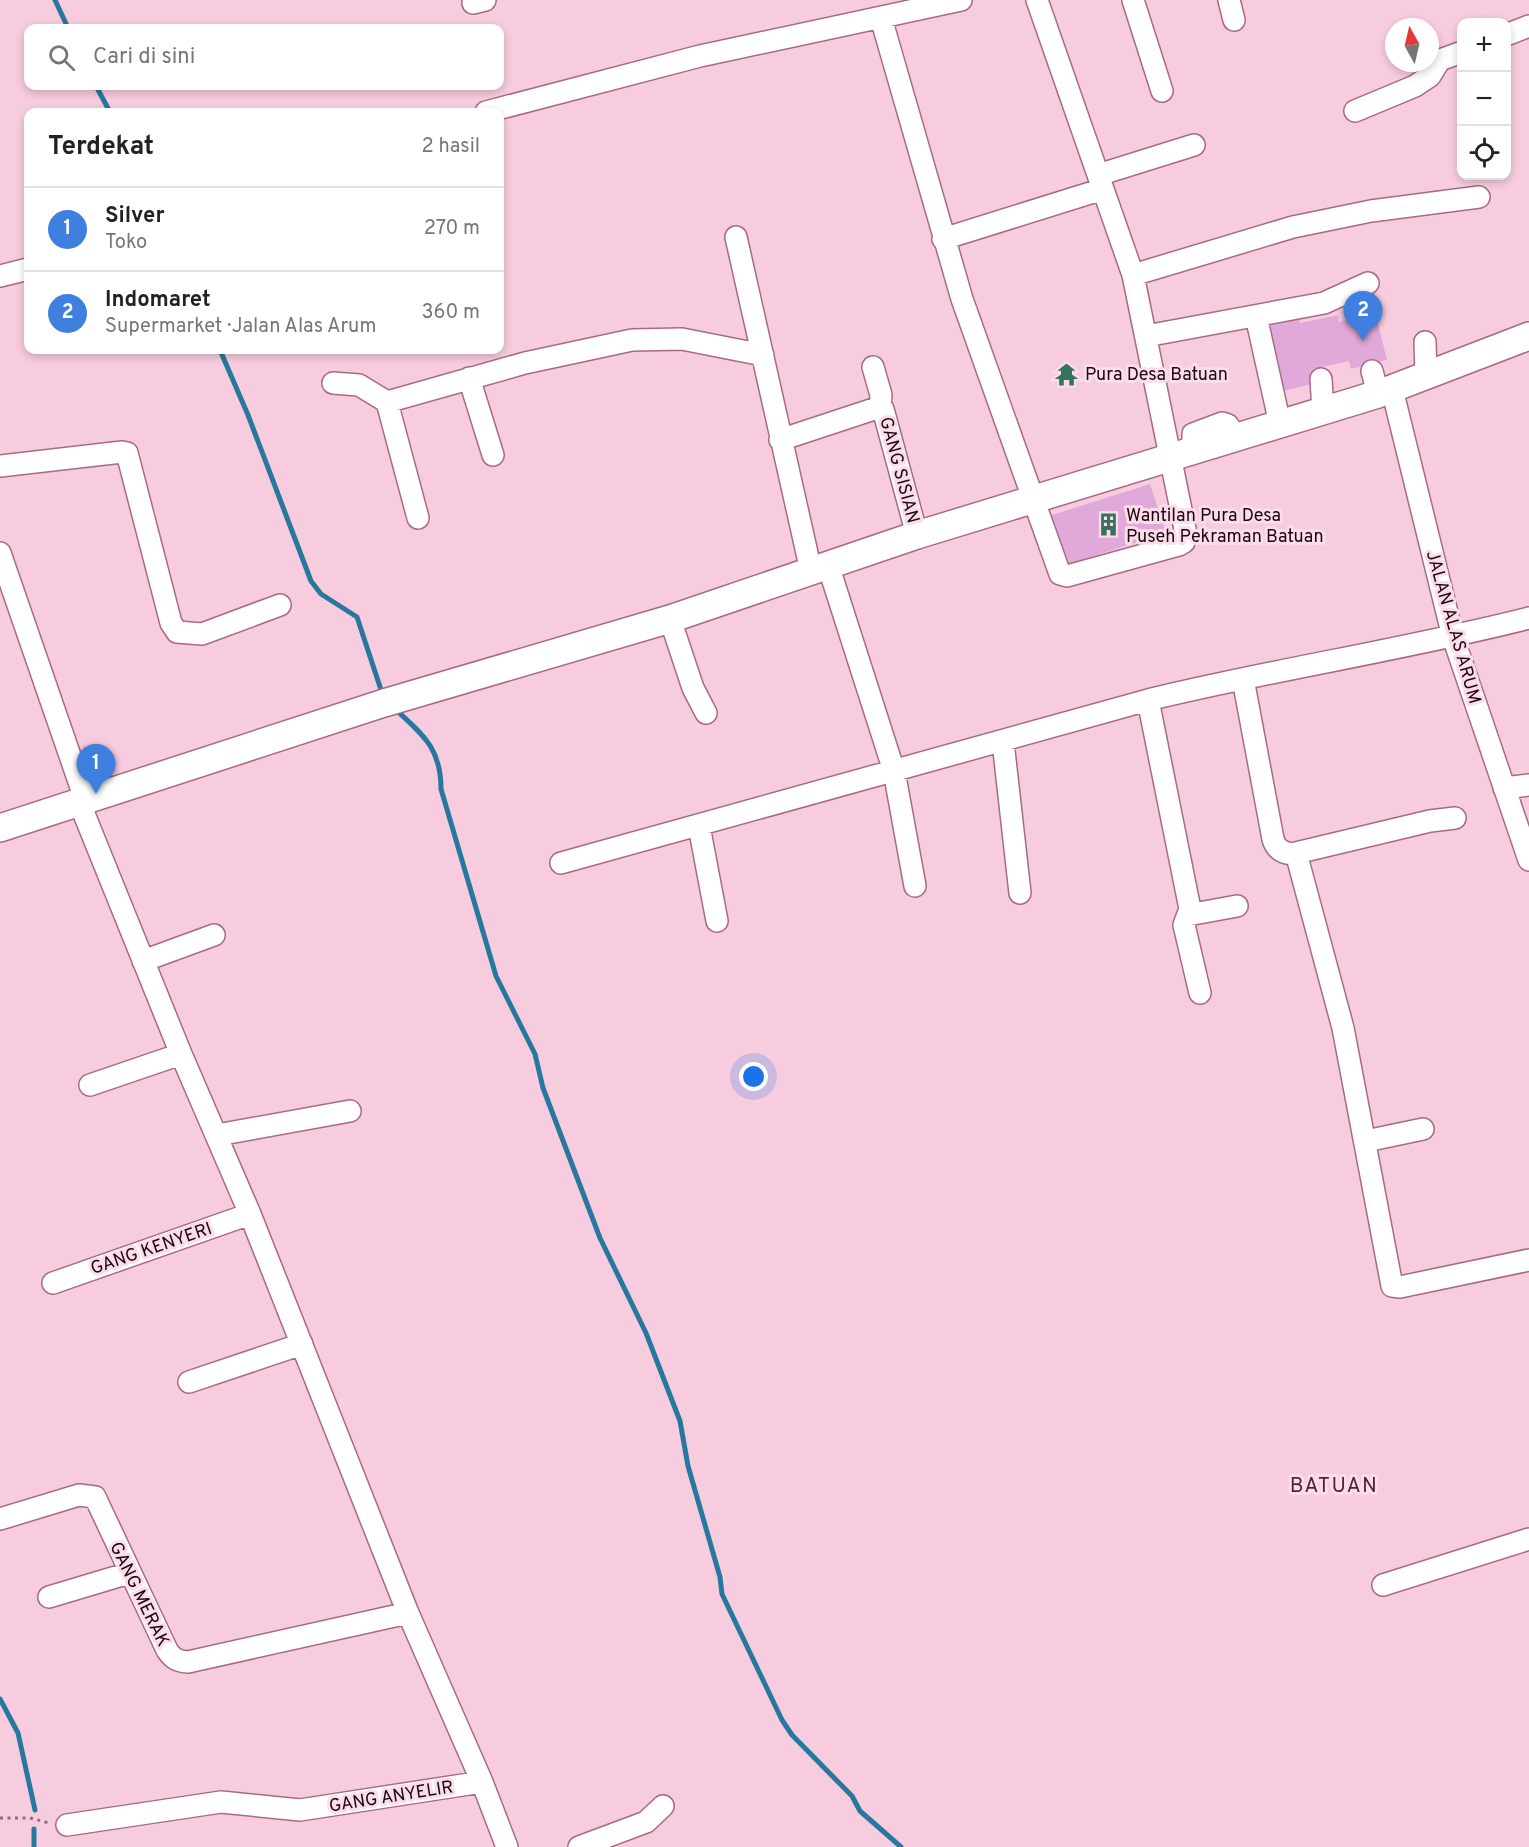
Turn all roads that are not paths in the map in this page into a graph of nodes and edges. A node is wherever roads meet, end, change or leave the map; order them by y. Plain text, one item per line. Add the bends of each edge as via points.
1 (961, 0) edge
2 (1037, 0) edge
3 (1133, 0) edge
4 (881, 18) junction
5 (1529, 26) edge
6 (1511, 33) edge
7 (1457, 54) edge
8 (1162, 91) dead end
9 (501, 108) edge
10 (1355, 111) dead end
11 (1194, 145) dead end
12 (1101, 182) junction
13 (1479, 197) dead end
14 (736, 237) dead end
15 (943, 239) junction
16 (24, 270) edge
17 (1133, 275) junction
18 (0, 276) edge
19 (1368, 283) dead end
20 (1256, 316) junction
21 (1146, 336) junction
22 (1529, 336) edge
23 (1425, 342) dead end
24 (763, 355) junction
25 (873, 367) dead end
26 (1426, 376) junction
27 (469, 378) junction
28 (1320, 380) dead end
29 (333, 383) dead end
30 (1380, 385) junction
31 (387, 402) junction
32 (880, 407) junction
33 (1323, 411) junction
34 (1281, 424) junction
35 (780, 440) junction
36 (493, 455) dead end
37 (1182, 455) junction
38 (0, 466) edge
39 (1032, 500) junction
40 (418, 518) dead end
41 (917, 535) junction
42 (0, 553) edge
43 (820, 568) junction
44 (280, 605) dead end
45 (1529, 618) edge
46 (670, 619) junction
47 (1453, 637) junction
48 (1243, 679) junction
49 (1148, 700) junction
50 (706, 712) dead end
51 (1003, 742) junction
52 (894, 771) junction
53 (1529, 785) edge
54 (1504, 788) junction
55 (83, 803) junction
56 (1455, 818) dead end
57 (699, 826) junction
58 (0, 828) edge
59 (1296, 853) junction
60 (1529, 860) edge
61 (561, 862) dead end
62 (915, 886) dead end
63 (1020, 893) dead end
64 (1238, 906) dead end
65 (1188, 915) junction
66 (717, 921) dead end
67 (214, 935) dead end
68 (143, 961) junction
69 (1200, 993) dead end
70 (181, 1054) junction
71 (90, 1085) dead end
72 (350, 1111) dead end
73 (1423, 1129) dead end
74 (217, 1135) junction
75 (1366, 1141) junction
76 (250, 1214) junction
77 (1529, 1260) edge
78 (53, 1283) dead end
79 (302, 1344) junction
80 (189, 1382) dead end
81 (0, 1519) edge
82 (1529, 1539) edge
83 (129, 1573) junction
84 (1383, 1585) dead end
85 (49, 1597) dead end
86 (408, 1613) junction
87 (482, 1782) junction
88 (663, 1806) dead end
89 (67, 1825) road end
90 (507, 1847) edge
91 (579, 1847) edge

1 - 4 street
2 - 12 street
3 - 8 street
4 - 9 street via 700,56
4 - 15 street
5 - 6 street
7 - 10 street via 1440,60 1430,76 1416,86
11 - 12 street
12 - 15 street
12 - 17 street
13 - 17 street via 1371,211 1293,227
14 - 24 street
15 - 39 street
16 - 18 street
17 - 21 street
19 - 20 street via 1324,303
20 - 21 street
20 - 34 street
21 - 37 street
22 - 26 main road
23 - 26 street
24 - 27 street via 682,339 632,340
24 - 35 street
25 - 32 street, GANG SISIAN
26 - 30 main road
27 - 31 street
27 - 36 street
28 - 33 street
29 - 31 street via 359,385
30 - 33 main road
30 - 47 street, JALAN ALAS ARUM
31 - 40 street
32 - 35 street
32 - 41 street, GANG SISIAN
33 - 34 main road
34 - 37 main road
35 - 43 street
37 - 39 main road
37 - 39 street via 1186,534 1179,545 1064,577
38 - 44 street via 127,453 149,548 177,632 202,633
39 - 41 main road
41 - 43 main road
42 - 55 street
43 - 46 main road
43 - 52 street
45 - 47 street
46 - 50 street via 693,688
46 - 55 main road via 384,703
47 - 48 street
47 - 54 street, JALAN ALAS ARUM
48 - 49 street
48 - 59 street via 1275,845 1289,854
49 - 51 street
49 - 65 street via 1190,909
51 - 52 street
51 - 63 street
52 - 57 street
52 - 62 street
53 - 54 street
54 - 60 street, JALAN ALAS ARUM
55 - 58 main road
55 - 68 street
56 - 59 street
57 - 61 street
57 - 66 street
59 - 75 street via 1343,1028
64 - 65 street
65 - 69 street via 1184,925
67 - 68 street
68 - 70 street
70 - 71 street
70 - 74 street
72 - 74 street
73 - 75 street
74 - 76 street
75 - 77 street via 1392,1286
76 - 78 street, GANG KENYERI
76 - 79 street
79 - 80 street
79 - 86 street
81 - 83 street, GANG MERAK via 79,1495 95,1497
82 - 84 street
83 - 85 street
83 - 86 street, GANG MERAK via 170,1656 179,1662
86 - 87 street
87 - 89 street, GANG ANYELIR via 300,1810 221,1802
87 - 90 street
88 - 91 street via 646,1822

